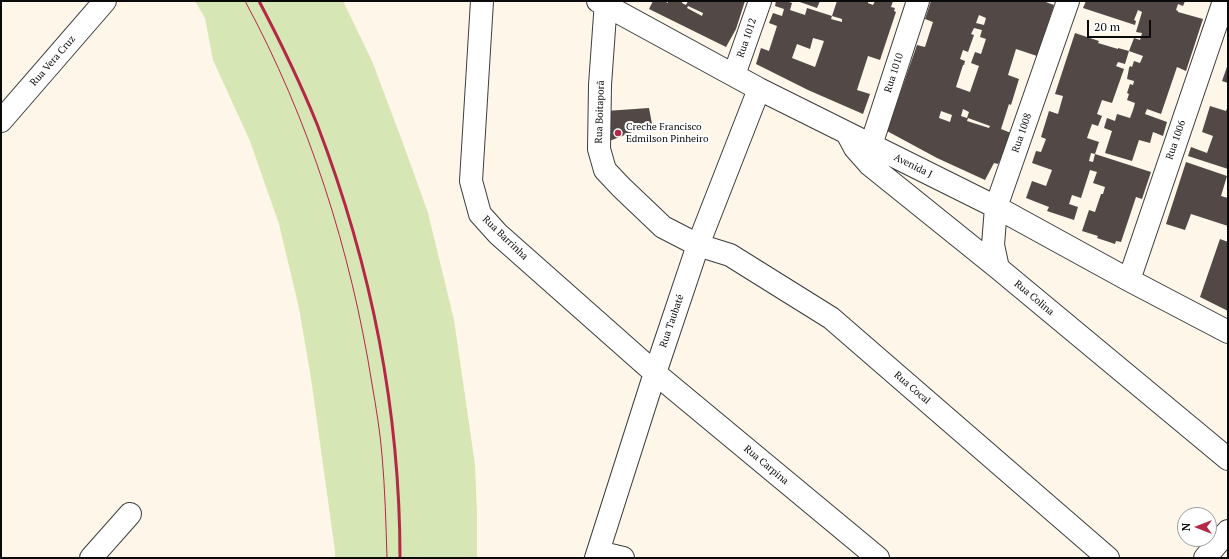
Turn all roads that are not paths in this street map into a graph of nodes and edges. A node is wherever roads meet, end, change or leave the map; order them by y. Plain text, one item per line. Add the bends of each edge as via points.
1 (105, 1) edge
2 (482, 1) edge
3 (760, 1) edge
4 (918, 1) edge
5 (1068, 1) edge
6 (1224, 1) edge
7 (603, 2) edge
8 (734, 75) junction
9 (759, 89) junction
10 (1, 121) edge
11 (846, 132) junction
12 (871, 145) junction
13 (996, 207) junction
14 (698, 245) junction
15 (998, 268) junction
16 (1129, 280) junction
17 (1228, 332) edge
18 (655, 373) junction
19 (1228, 459) edge
20 (130, 514) dead end
21 (1228, 531) edge
22 (597, 555) edge
23 (90, 558) edge
24 (623, 558) edge
25 (878, 558) edge
26 (1108, 558) edge
27 (1204, 558) edge

1 - 10 street, Rua Vera Cruz
2 - 18 street, Rua Barrinha via 471,181 480,214 498,234
3 - 8 street, Rua 1012
4 - 12 street, Rua 1010
5 - 13 street, Rua 1008
6 - 16 street, Rua 1006
7 - 8 street, Avenida J
7 - 14 street, Rua Boitaporã via 599,149 605,170 663,227
8 - 9 street, Avenida J
9 - 11 street, Avenida J
9 - 14 street, Rua Taubaté
11 - 12 street, Avenida J
11 - 15 street, Rua Colina via 855,148 870,165
12 - 13 street, Avenida J
13 - 15 street, Rua 1008 via 993,245
13 - 16 street, Avenida J
14 - 18 street, Rua Taubaté
14 - 26 street, Rua Cocal via 730,255 831,318
15 - 19 street, Rua Colina
16 - 17 street, Avenida J
18 - 22 street, Rua Taubaté
18 - 25 street, Rua Carpina
20 - 23 street
21 - 27 street
22 - 24 street

